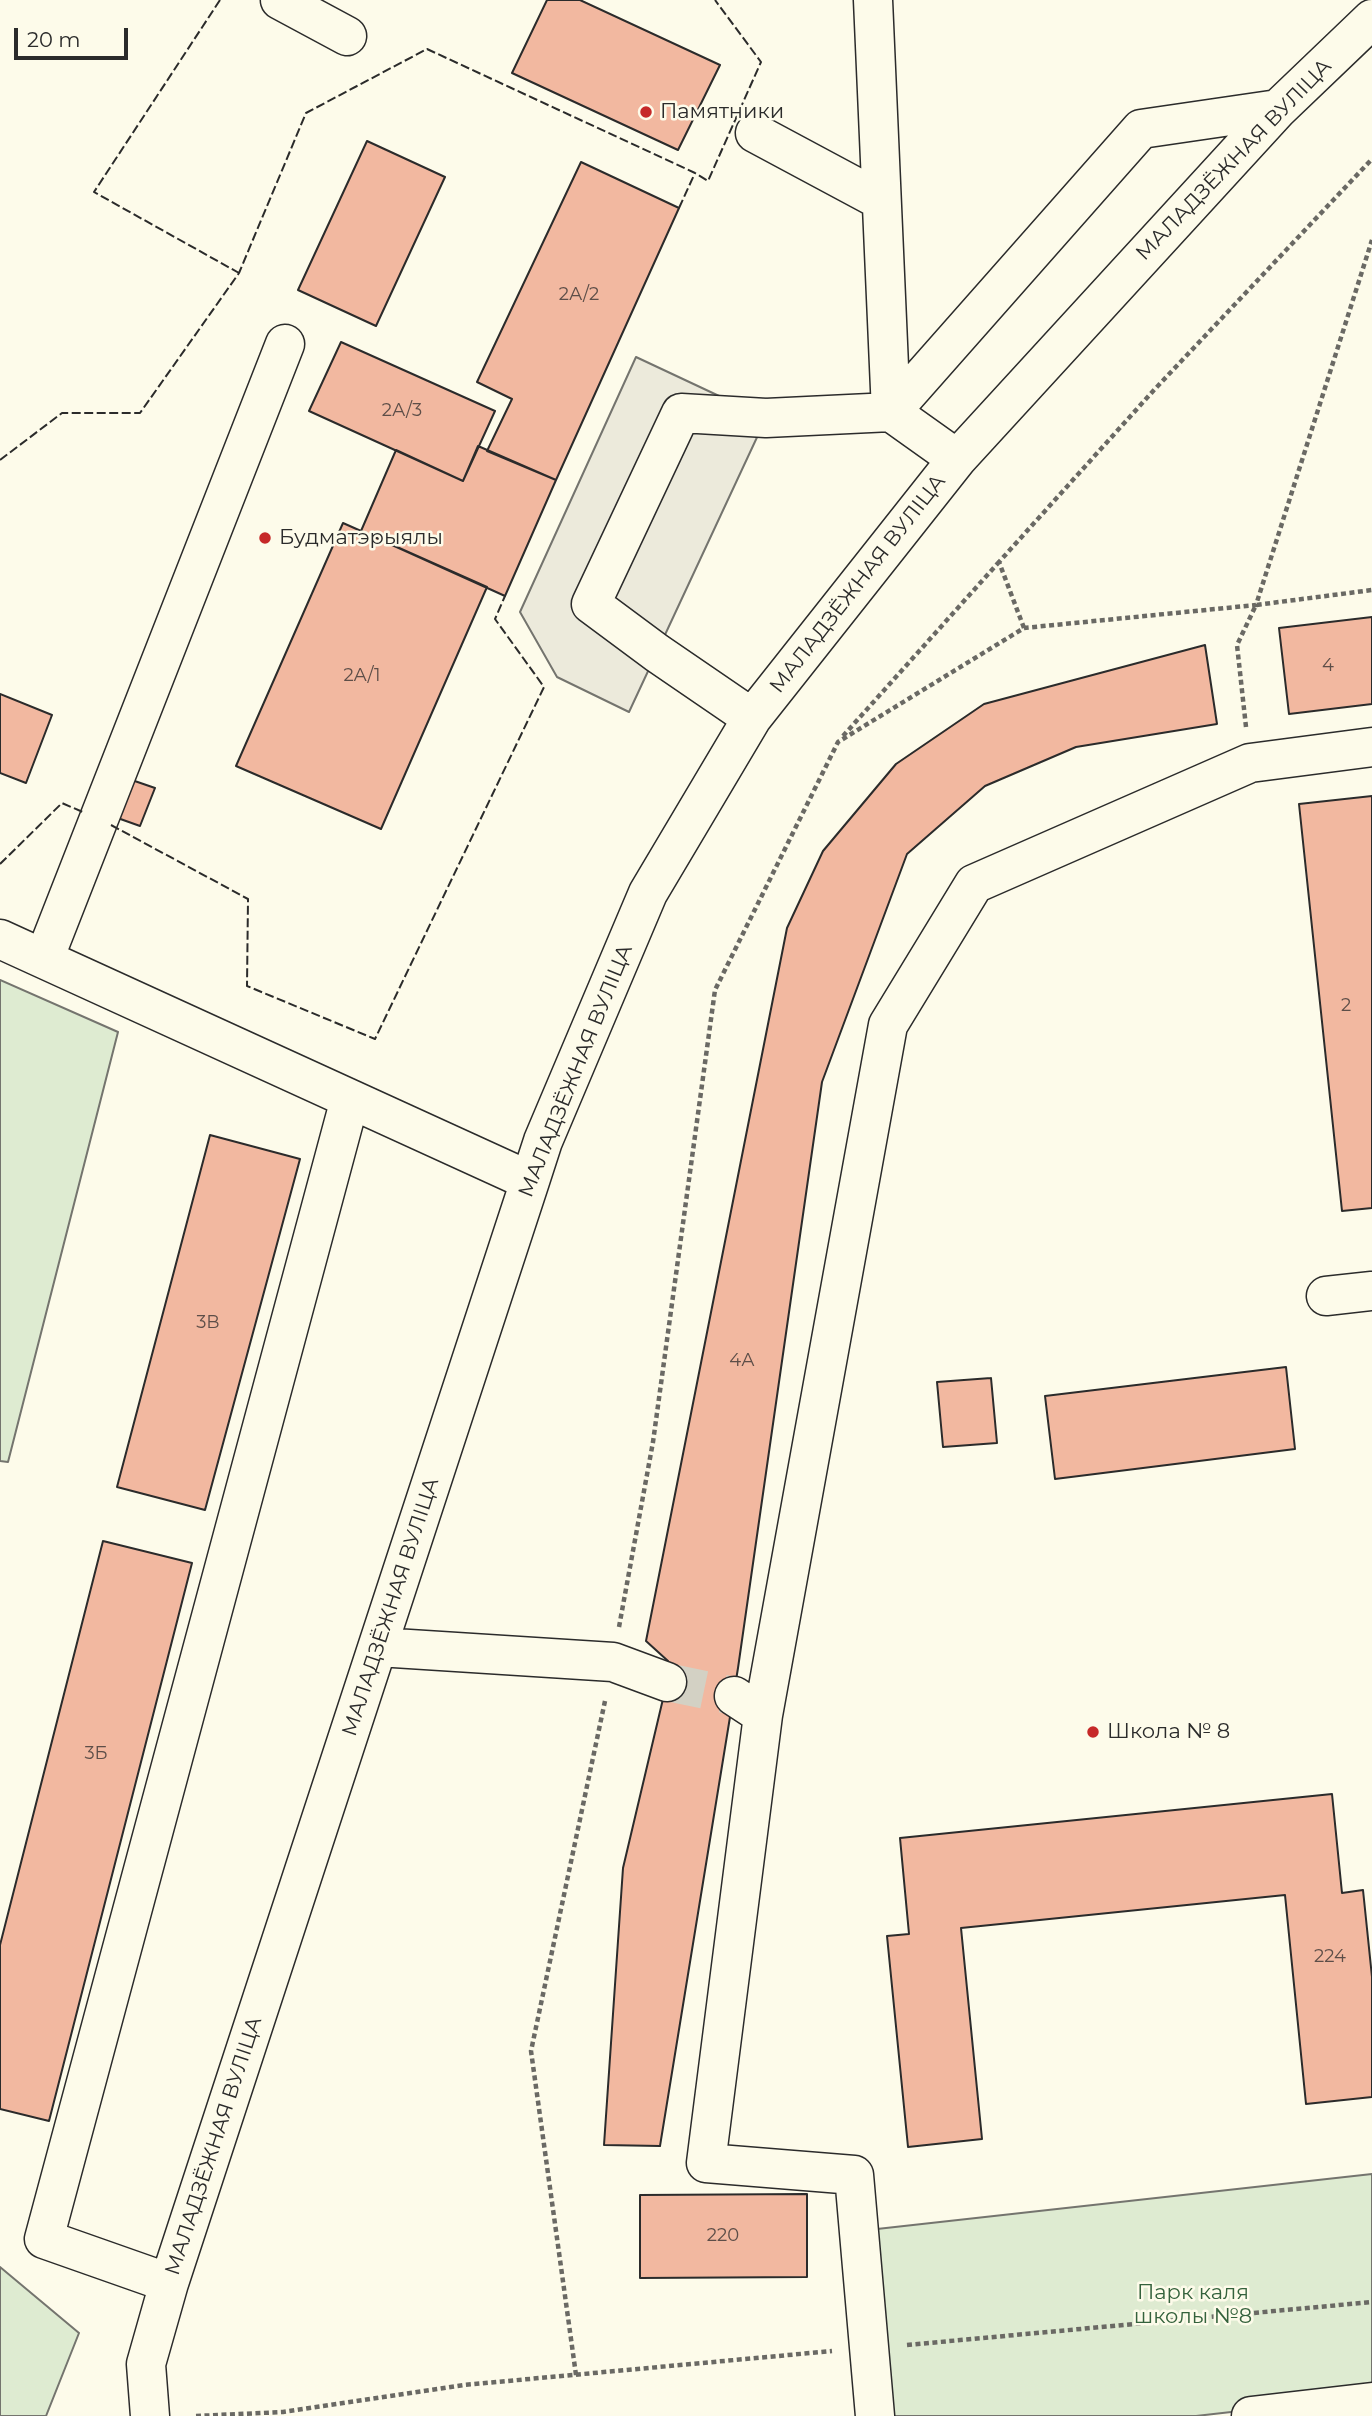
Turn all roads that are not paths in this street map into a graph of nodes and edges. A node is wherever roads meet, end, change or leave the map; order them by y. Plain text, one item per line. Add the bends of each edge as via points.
1 (280, 0) edge
2 (873, 0) edge
3 (1372, 19) edge
4 (347, 36) dead end
5 (1278, 109) junction
6 (755, 132) dead end
7 (880, 200) junction
8 (285, 344) dead end
9 (891, 412) junction
10 (957, 459) junction
11 (752, 718) junction
12 (1372, 747) edge
13 (0, 939) edge
14 (44, 959) junction
15 (350, 1099) junction
16 (530, 1181) junction
17 (1372, 1291) edge
18 (1326, 1296) dead end
19 (378, 1647) junction
20 (667, 1682) tunnel mouth
21 (169, 2283) junction
22 (1372, 2402) edge
23 (150, 2416) edge
24 (875, 2416) edge
25 (1251, 2416) edge

1 - 4 street
2 - 7 street
3 - 5 street, МАЛАДЗЁЖНАЯ ВУЛІЦА
5 - 9 street via 1141,129
5 - 10 street, МАЛАДЗЁЖНАЯ ВУЛІЦА
6 - 7 street
7 - 9 street
8 - 14 street
9 - 10 street
9 - 11 street via 766,418 681,413 591,604
10 - 11 street, МАЛАДЗЁЖНАЯ ВУЛІЦА
11 - 16 street, МАЛАДЗЁЖНАЯ ВУЛІЦА via 648,893
12 - 24 street via 1250,763 974,884 888,1025 748,1706 706,2163 854,2175
13 - 14 street
14 - 15 street
15 - 16 street
15 - 21 street via 44,2239
16 - 19 street, МАЛАДЗЁЖНАЯ ВУЛІЦА
17 - 18 street
19 - 20 street via 613,1662
19 - 21 street, МАЛАДЗЁЖНАЯ ВУЛІЦА
21 - 23 street, МАЛАДЗЁЖНАЯ ВУЛІЦА via 146,2364
22 - 25 street

